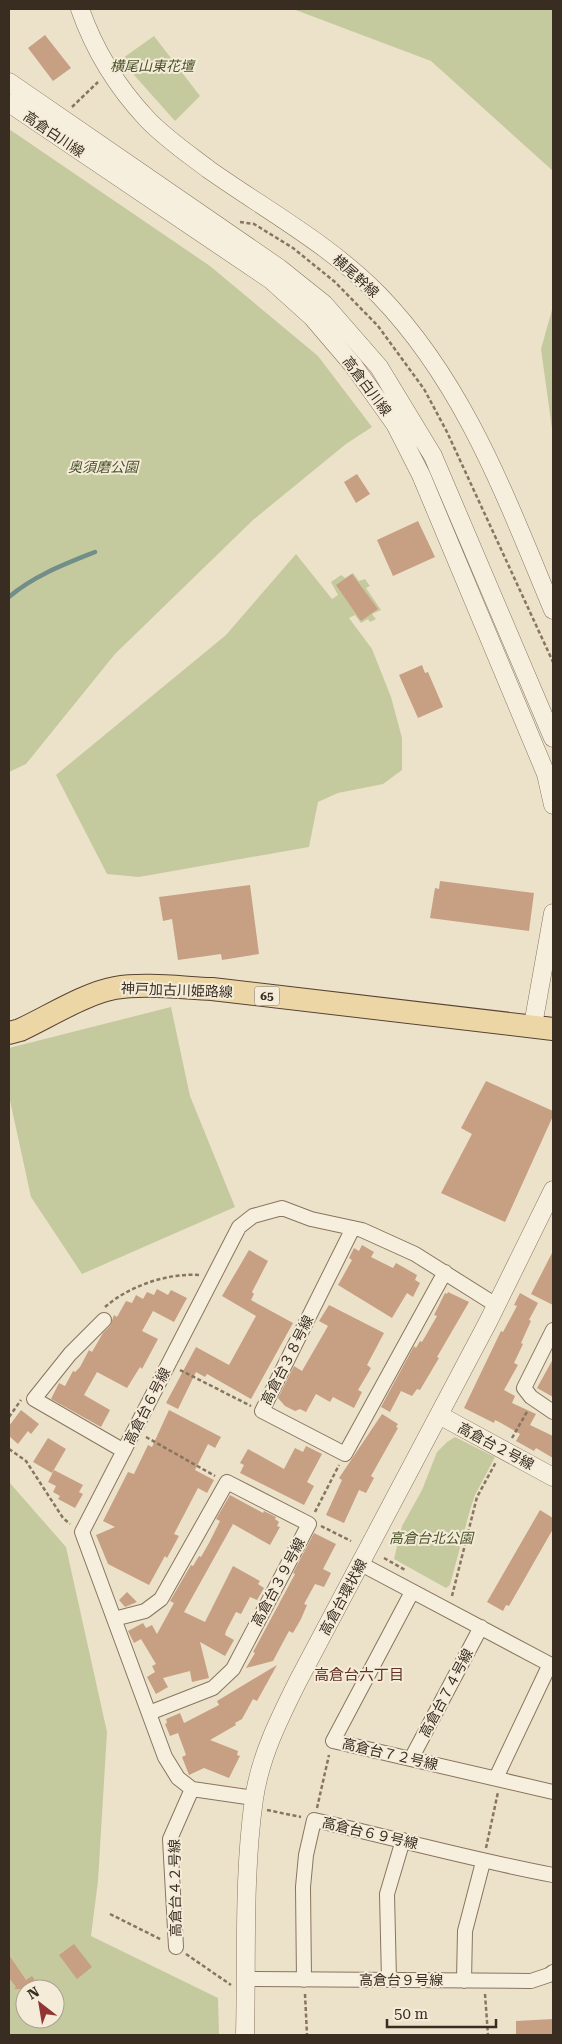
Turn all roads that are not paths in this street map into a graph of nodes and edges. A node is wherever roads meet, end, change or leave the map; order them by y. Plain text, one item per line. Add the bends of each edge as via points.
1 (80, 9) edge
2 (9, 82) edge
3 (9, 103) edge
4 (553, 610) edge
5 (553, 738) edge
6 (553, 805) edge
7 (553, 913) edge
8 (553, 989) edge
9 (547, 1029) edge
10 (9, 1033) edge
11 (553, 1190) edge
12 (353, 1228) junction
13 (445, 1272) junction
14 (496, 1305) junction
15 (104, 1320) dead end
16 (553, 1330) edge
17 (553, 1412) edge
18 (439, 1415) junction
19 (124, 1451) junction
20 (553, 1477) edge
21 (360, 1564) junction
22 (412, 1592) junction
23 (114, 1619) junction
24 (481, 1627) junction
25 (551, 1665) edge
26 (149, 1714) junction
27 (411, 1758) junction
28 (499, 1779) junction
29 (192, 1789) junction
30 (553, 1792) edge
31 (260, 1804) junction
32 (403, 1840) junction
33 (483, 1862) junction
34 (553, 1875) edge
35 (176, 1947) road end
36 (553, 1972) edge
37 (304, 1980) junction
38 (388, 1980) junction
39 (464, 1981) junction
40 (239, 1982) junction
41 (245, 2035) edge

1 - 4 street, 横尾幹線 via 116,81 148,120 176,146 350,268 427,352 454,393 485,451
2 - 5 street, 高倉白川線 via 279,268 324,304 379,367 433,456
3 - 6 street, 高倉白川線 via 271,280 312,317 353,365 395,424 421,475 546,774
7 - 9 street
8 - 9 street
9 - 10 main road, 神戸加古川姫路線 / 65 via 212,989 157,987 116,988 94,994
11 - 14 street, 高倉台環状線
12 - 13 street, 高倉台６号線 via 415,1254
12 - 13 street, 高倉台３８号線 via 262,1411 344,1454
12 - 19 street, 高倉台６号線 via 311,1219 282,1208 253,1216 239,1227
13 - 14 street, 高倉台６号線
14 - 18 street, 高倉台環状線
15 - 19 street via 70,1354 34,1399
16 - 17 street via 524,1388
18 - 20 street, 高倉台２号線
18 - 21 street, 高倉台環状線
19 - 23 street, 高倉台６号線 via 82,1532
21 - 22 street
21 - 31 street, 高倉台環状線 via 273,1732
22 - 24 street
22 - 27 street, 高倉台７２号線 via 333,1741
23 - 26 street
23 - 26 street, 高倉台３９号線 via 145,1611 161,1599 227,1482 309,1524 233,1669 213,1688
24 - 25 street
24 - 27 street, 高倉台７４号線
25 - 28 street
26 - 29 street via 165,1757 178,1778
27 - 28 street, 高倉台７２号線
28 - 30 street, 高倉台７２号線
29 - 31 street
29 - 35 street, 高倉台４２号線 via 170,1839
31 - 40 street, 高倉台環状線 via 248,1852
32 - 33 street, 高倉台６９号線
32 - 37 street, 高倉台６９号線 via 314,1820 303,1886
32 - 38 street via 386,1894
33 - 34 street, 高倉台６９号線
33 - 39 street via 465,1931
36 - 39 street, 高倉台９号線 via 531,1981
37 - 38 street, 高倉台９号線
37 - 40 street, 高倉台９号線
38 - 39 street, 高倉台９号線
40 - 41 street, 高倉台環状線

